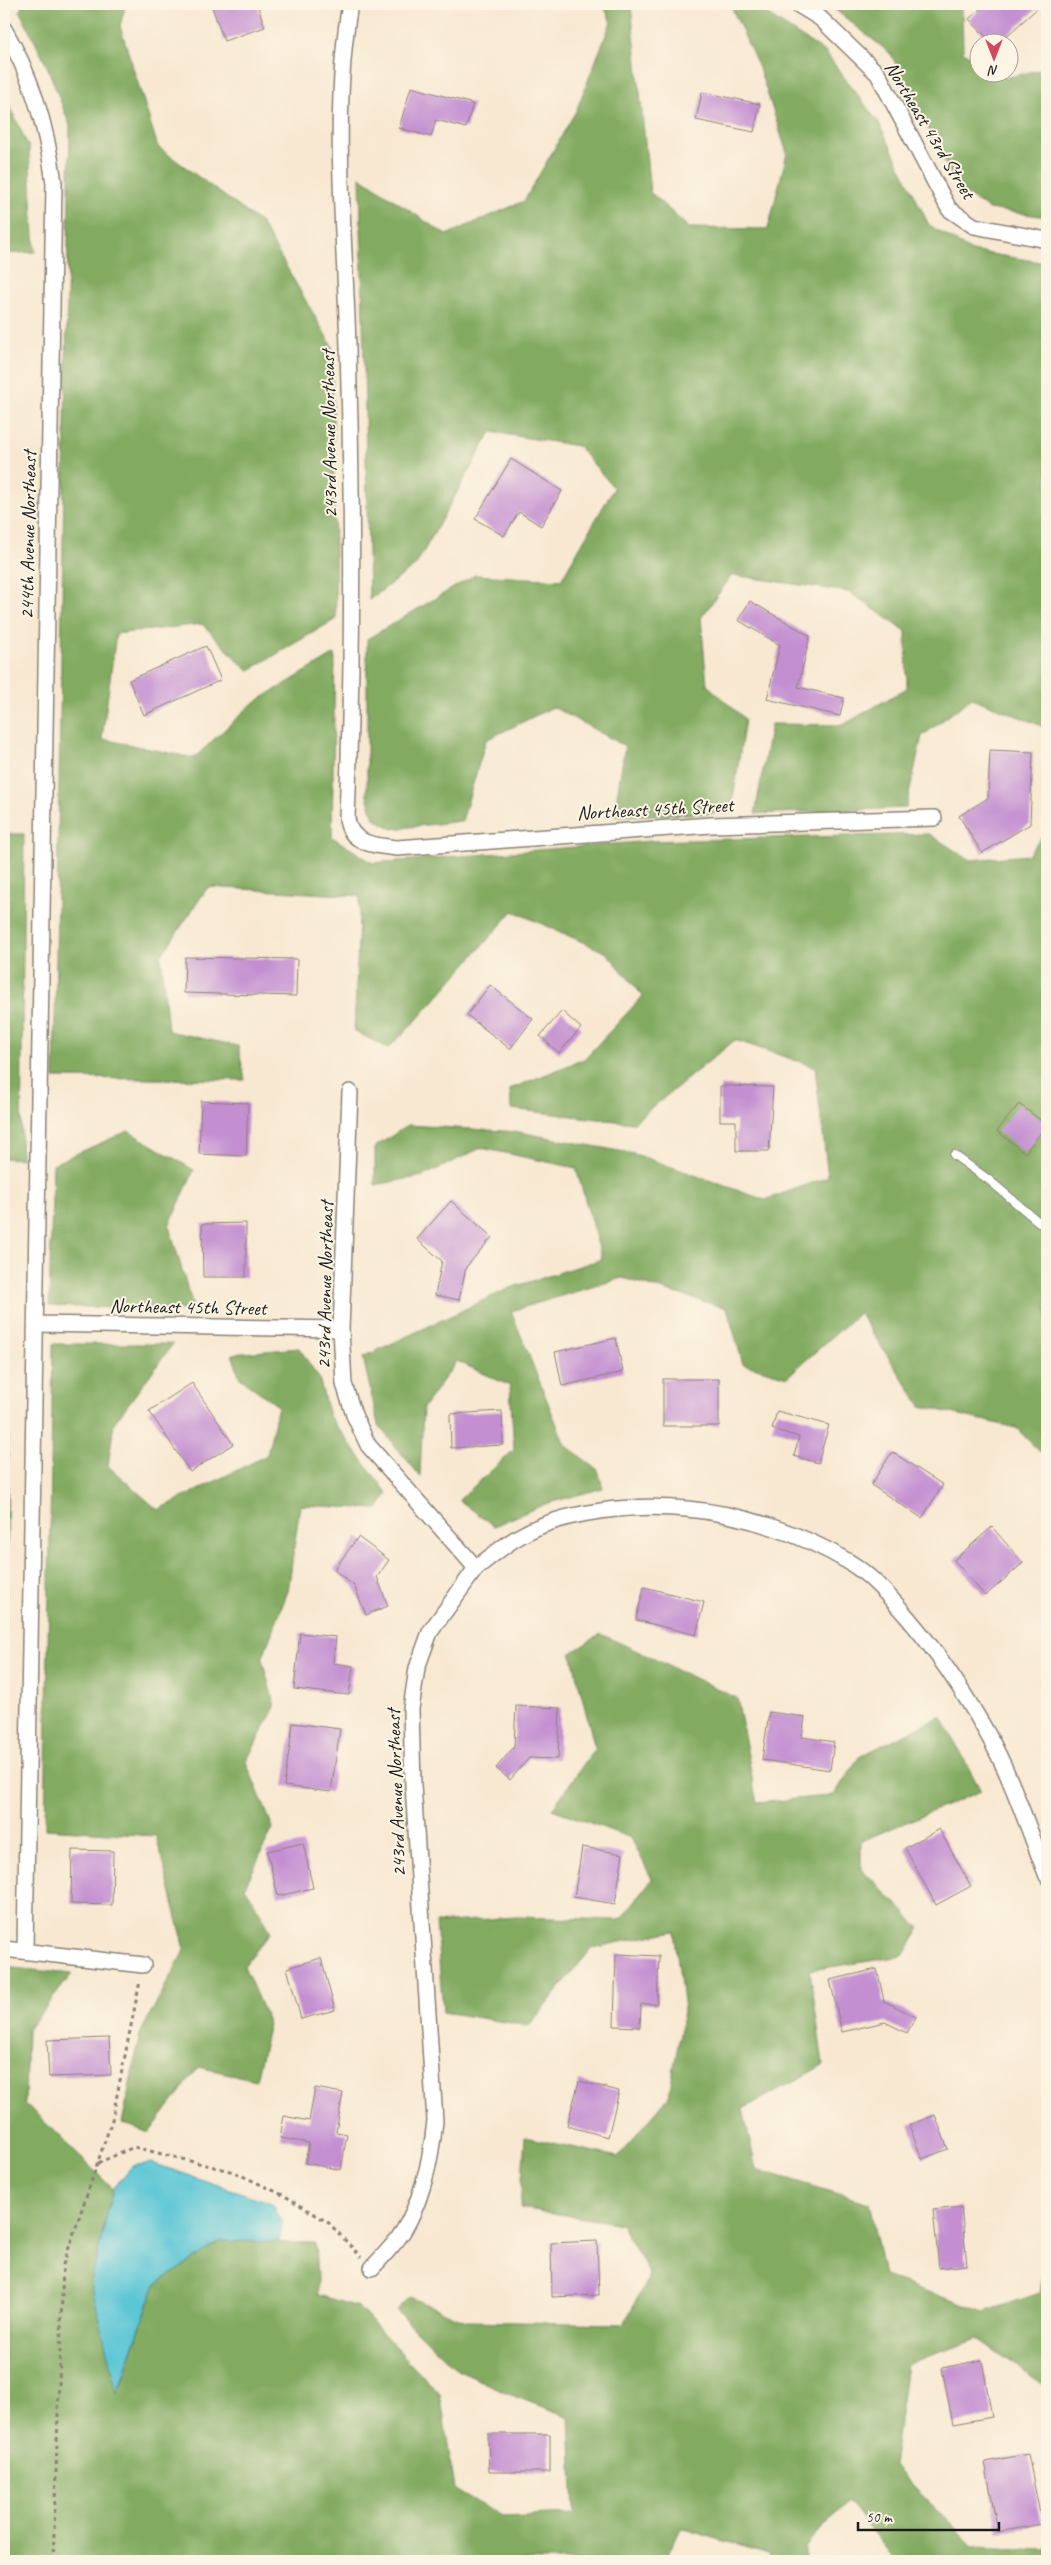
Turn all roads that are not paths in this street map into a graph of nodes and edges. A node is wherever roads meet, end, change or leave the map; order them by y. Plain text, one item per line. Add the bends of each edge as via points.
1 (350, 4) edge
2 (797, 4) edge
3 (4, 29) edge
4 (1047, 240) edge
5 (934, 818) dead end
6 (379, 846) joint
7 (350, 1092) dead end
8 (954, 1155) dead end
9 (1047, 1229) edge
10 (35, 1324) junction
11 (341, 1329) junction
12 (476, 1568) junction
13 (1047, 1876) edge
14 (4, 1949) edge
15 (25, 1951) junction
16 (143, 1965) road end
17 (372, 2268) road end

1 - 6 street, 243rd Avenue Northeast via 343,43 340,93 352,590 348,827 358,839
2 - 4 street, Northeast 43rd Street via 820,18 878,74 949,209 974,226
3 - 10 street, 244th Avenue Northeast via 42,114 54,183
5 - 6 street, Northeast 45th Street via 712,825 396,848
7 - 11 street, 243rd Avenue Northeast
8 - 9 lane
10 - 11 street, Northeast 45th Street
10 - 15 street, 244th Avenue Northeast
11 - 12 street, 243rd Avenue Northeast via 344,1384 368,1445
12 - 13 street via 520,1535 553,1522 595,1512 657,1506 702,1510 750,1520 813,1543 850,1562 889,1596 939,1654 988,1734
12 - 17 street, 243rd Avenue Northeast via 430,1632 417,1668 410,1708 435,2121 432,2151 420,2194 402,2233
14 - 15 street
15 - 16 street

